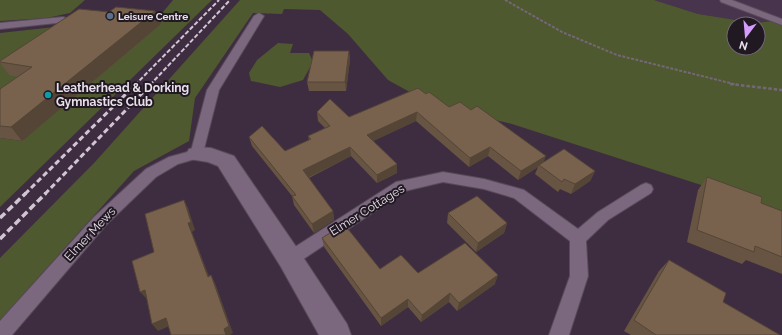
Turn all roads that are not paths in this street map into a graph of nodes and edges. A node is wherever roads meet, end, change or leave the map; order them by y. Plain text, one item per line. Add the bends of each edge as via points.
1 (724, 0) edge
2 (746, 0) edge
3 (259, 16) dead end
4 (782, 18) edge
5 (63, 20) edge
6 (782, 22) edge
7 (0, 26) edge
8 (197, 154) junction
9 (646, 189) dead end
10 (578, 238) junction
11 (290, 259) junction
12 (0, 335) edge
13 (336, 335) edge
14 (560, 335) edge

1 - 6 lane
2 - 4 lane
3 - 8 lane via 213,90
5 - 7 lane
8 - 11 street via 211,155 226,162
8 - 12 lane, Elmer Mews via 174,160 151,173 100,221
9 - 10 lane via 603,216
10 - 11 lane, Elmer Cottages via 519,194 484,184 443,177 401,186
10 - 14 lane via 579,276
11 - 13 street

